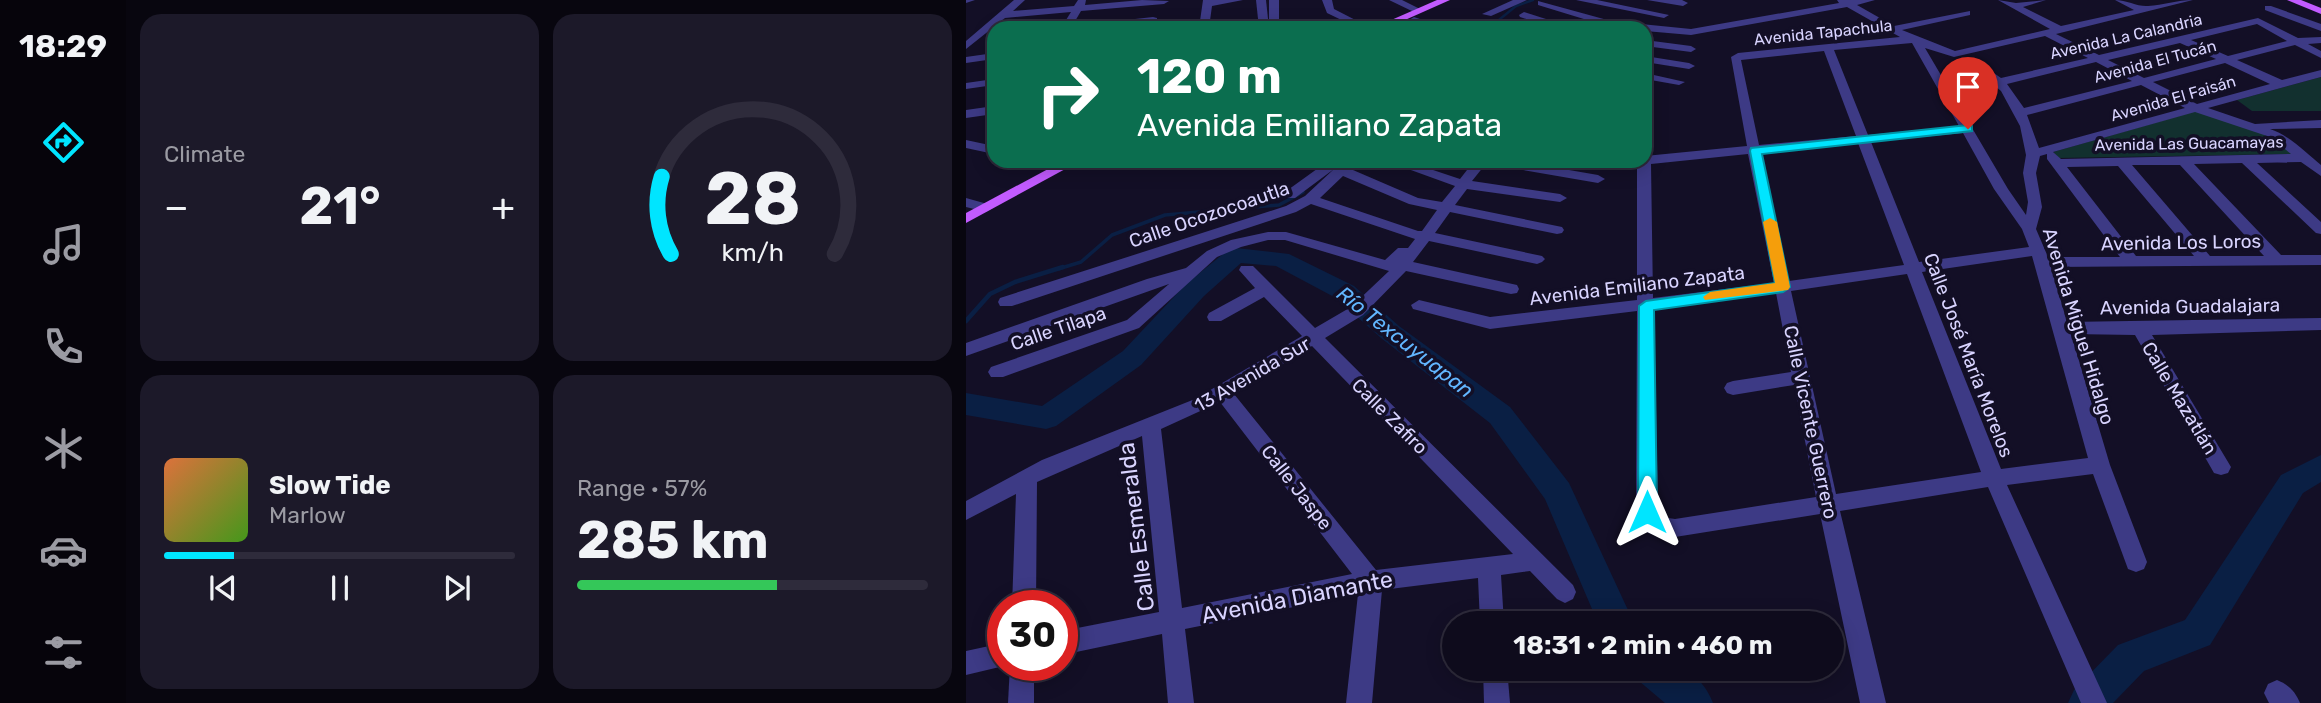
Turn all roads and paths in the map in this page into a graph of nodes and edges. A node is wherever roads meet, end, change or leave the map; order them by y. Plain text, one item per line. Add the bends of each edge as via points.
1 (1020, 0) edge
2 (1238, 0) edge
3 (1261, 0) edge
4 (1274, 0) edge
5 (1327, 0) edge
6 (1394, 0) edge
7 (1445, 0) edge
8 (1461, 0) edge
9 (1522, 0) edge
10 (1581, 0) edge
11 (1635, 0) edge
12 (1651, 0) edge
13 (1870, 0) edge
14 (2003, 0) edge
15 (2041, 0) edge
16 (2120, 0) edge
17 (2188, 0) edge
18 (2292, 0) edge
19 (1164, 1) edge
20 (1208, 2) edge
21 (1845, 2) edge
22 (1541, 3) dead end
23 (1683, 3) dead end
24 (1081, 4) edge
25 (2014, 6) junction
26 (2268, 8) dead end
27 (1624, 9) junction
28 (2143, 10) junction
29 (2321, 10) edge
30 (1966, 13) dead end
31 (1487, 14) dead end
32 (1002, 15) junction
33 (1417, 15) junction
34 (1524, 15) dead end
35 (1664, 15) dead end
36 (1153, 20) dead end
37 (995, 21) edge
38 (1070, 21) edge
39 (1148, 21) edge
40 (1205, 21) edge
41 (1263, 21) edge
42 (1274, 21) edge
43 (1351, 21) edge
44 (1399, 21) edge
45 (1406, 21) edge
46 (1426, 21) edge
47 (1542, 21) edge
48 (1593, 21) edge
49 (1612, 21) edge
50 (987, 28) edge
51 (2321, 28) edge
52 (1893, 29) junction
53 (1652, 30) edge
54 (2060, 30) junction
55 (2047, 33) junction
56 (987, 36) edge
57 (976, 37) junction
58 (2181, 39) junction
59 (1915, 40) junction
60 (2321, 40) edge
61 (2299, 41) junction
62 (1652, 44) edge
63 (966, 46) edge
64 (1828, 48) junction
65 (1691, 49) dead end
66 (2321, 55) edge
67 (987, 57) edge
68 (1735, 58) joint
69 (2098, 58) junction
70 (2225, 59) junction
71 (966, 60) edge
72 (1652, 60) edge
73 (1689, 66) dead end
74 (1977, 66) dead end
75 (2321, 73) edge
76 (1652, 77) edge
77 (2143, 81) junction
78 (1679, 82) dead end
79 (1999, 82) junction
80 (987, 83) edge
81 (2280, 84) junction
82 (966, 86) edge
83 (2195, 108) junction
84 (987, 111) edge
85 (2020, 113) junction
86 (966, 114) edge
87 (2321, 124) edge
88 (2246, 125) junction
89 (1968, 129) junction
90 (1863, 138) junction
91 (966, 144) edge
92 (987, 148) edge
93 (1756, 151) junction
94 (2038, 156) junction
95 (2304, 158) junction
96 (2321, 158) edge
97 (2246, 160) junction
98 (1652, 161) edge
99 (2184, 161) junction
100 (2122, 162) junction
101 (2058, 163) junction
102 (1034, 168) edge
103 (1057, 168) edge
104 (1330, 168) edge
105 (1333, 168) edge
106 (1347, 168) edge
107 (1414, 168) edge
108 (1475, 168) edge
109 (1534, 168) edge
110 (1641, 168) edge
111 (2321, 172) edge
112 (1598, 179) dead end
113 (1462, 184) junction
114 (1290, 195) dead end
115 (1310, 198) junction
116 (1560, 198) dead end
117 (973, 206) edge
118 (1442, 209) junction
119 (966, 219) edge
120 (2029, 229) junction
121 (1557, 230) dead end
122 (2321, 230) edge
123 (1420, 235) junction
124 (2040, 256) junction
125 (1537, 258) dead end
126 (2277, 260) junction
127 (2321, 260) edge
128 (2206, 261) junction
129 (2132, 262) junction
130 (1395, 266) junction
131 (1914, 269) junction
132 (1247, 270) dead end
133 (1191, 272) junction
134 (1783, 287) junction
135 (1511, 289) dead end
136 (1264, 290) junction
137 (1006, 302) dead end
138 (1419, 305) dead end
139 (1646, 306) junction
140 (1215, 317) dead end
141 (2321, 324) edge
142 (2059, 328) junction
143 (2140, 329) junction
144 (1314, 338) junction
145 (966, 350) edge
146 (996, 372) dead end
147 (1802, 377) junction
148 (1733, 388) dead end
149 (1223, 393) junction
150 (1151, 427) junction
151 (2101, 466) junction
152 (2221, 467) dead end
153 (1027, 476) junction
154 (1994, 478) junction
155 (1828, 505) junction
156 (966, 511) edge
157 (1534, 561) junction
158 (2136, 562) dead end
159 (1489, 566) junction
160 (1371, 581) junction
161 (1024, 590) edge
162 (1565, 592) dead end
163 (1491, 611) edge
164 (1173, 621) junction
165 (1078, 640) edge
166 (987, 658) edge
167 (966, 663) edge
168 (1022, 681) edge
169 (1496, 681) edge
170 (1021, 703) edge
171 (1181, 703) edge
172 (1359, 703) edge
173 (1497, 703) edge
174 (1873, 703) edge
175 (2094, 703) edge

1 - 32 street
2 - 20 street
3 - 41 street
4 - 42 street
5 - 43 street via 1330,11
6 - 33 street
7 - 33 main road
8 - 33 main road
9 - 31 street
10 - 27 street
11 - 27 street
12 - 23 street
13 - 21 street
14 - 25 street
15 - 25 street
16 - 28 street
17 - 28 street
18 - 29 main road
19 - 24 street
20 - 40 street
21 - 52 street
21 - 53 street via 1702,32
22 - 48 street
24 - 32 street
24 - 38 street
25 - 54 street
26 - 51 street
27 - 35 street
27 - 49 street
28 - 54 street
30 - 52 street
32 - 37 street
33 - 44 main road
33 - 45 main road
33 - 46 street
34 - 47 street
36 - 39 street
50 - 57 street
52 - 59 street
54 - 55 street
55 - 59 street via 1958,54
55 - 69 street
56 - 57 street
57 - 63 street
58 - 61 street, Avenida La Calandria via 2261,21
58 - 69 street, Avenida La Calandria
58 - 70 street
59 - 64 street, Avenida Tapachula
59 - 89 street, Avenida Miguel Hidalgo
60 - 61 street, Avenida El Tucán
61 - 66 street
61 - 70 street, Avenida El Tucán
62 - 65 street
64 - 68 street, Avenida Tapachula
64 - 90 street, Calle José María Morelos
67 - 71 street
68 - 93 street, Calle Vicente Guerrero
69 - 77 street
69 - 79 street, Avenida La Calandria
70 - 77 street, Avenida El Tucán
70 - 81 street
72 - 73 street
74 - 79 street
75 - 81 street, Avenida El Faisán
76 - 78 street
77 - 83 street
77 - 85 street, Avenida El Tucán
79 - 85 street
80 - 82 street
81 - 83 street, Avenida El Faisán
83 - 88 street
83 - 94 street, Avenida El Faisán
84 - 86 street
85 - 94 street
87 - 88 street
88 - 95 street via 2274,134
89 - 90 street
89 - 120 street, Avenida Miguel Hidalgo
90 - 93 street
90 - 131 street, Calle José María Morelos
91 - 92 street
93 - 98 street
93 - 134 street, Calle Vicente Guerrero
94 - 101 street
94 - 120 street via 2029,173 2036,195
95 - 96 street, Avenida Las Guacamayas
95 - 97 street, Avenida Las Guacamayas
95 - 111 street
97 - 99 street, Avenida Las Guacamayas
97 - 122 street
99 - 100 street, Avenida Las Guacamayas
99 - 126 street
100 - 101 street, Avenida Las Guacamayas
100 - 128 street
101 - 129 street
102 - 117 main road
103 - 117 main road
104 - 114 street
105 - 115 street
106 - 118 street via 1414,201
107 - 113 street
108 - 113 street
109 - 112 street
110 - 139 street
113 - 116 street
113 - 118 street
115 - 123 street, Calle Ocozocoautla
115 - 137 street, Calle Ocozocoautla via 1291,209
117 - 119 main road
118 - 121 street
118 - 123 street
120 - 124 street, Avenida Miguel Hidalgo
123 - 125 street, Calle Ocozocoautla
123 - 130 street, 13 Avenida Sur
124 - 129 street, Avenida Los Loros
124 - 131 street, Avenida Emiliano Zapata
124 - 142 street, Avenida Miguel Hidalgo
126 - 127 street, Avenida Los Loros
126 - 128 street, Avenida Los Loros
128 - 129 street, Avenida Los Loros
130 - 133 street via 1286,236 1268,236 1212,254
130 - 135 street
130 - 144 street, 13 Avenida Sur via 1378,294
131 - 134 street, Avenida Emiliano Zapata
131 - 154 street, Calle José María Morelos
132 - 136 street, Calle Zafiro
133 - 145 street
133 - 146 street, Calle Tilapa via 1133,324
134 - 139 street, Avenida Emiliano Zapata
134 - 147 street, Calle Vicente Guerrero
136 - 140 street
136 - 144 street, Calle Zafiro
138 - 139 street, Avenida Emiliano Zapata via 1490,323
139 - 155 street via 1647,512 1656,526 1675,528
141 - 143 street, Avenida Guadalajara
142 - 143 street, Avenida Guadalajara
142 - 151 street, Avenida Miguel Hidalgo
143 - 152 street, Calle Mazatlán
144 - 149 street, 13 Avenida Sur
144 - 157 street, Calle Zafiro
147 - 148 street
147 - 155 street, Calle Vicente Guerrero
149 - 150 street, 13 Avenida Sur
149 - 160 street, Calle Jaspe
150 - 153 street, 13 Avenida Sur
150 - 164 street, Calle Esmeralda
151 - 154 street
151 - 158 street, Avenida Miguel Hidalgo
153 - 156 street, 13 Avenida Sur
153 - 161 street
154 - 155 street
154 - 175 street, Calle José María Morelos
155 - 174 street, Calle Vicente Guerrero
157 - 159 street, Avenida Diamante
157 - 162 street, Calle Zafiro
159 - 160 street, Avenida Diamante
159 - 163 street
160 - 164 street, Avenida Diamante
160 - 172 street
164 - 165 street, Avenida Diamante
164 - 171 street, Calle Esmeralda
166 - 167 street
168 - 170 street
169 - 173 street

